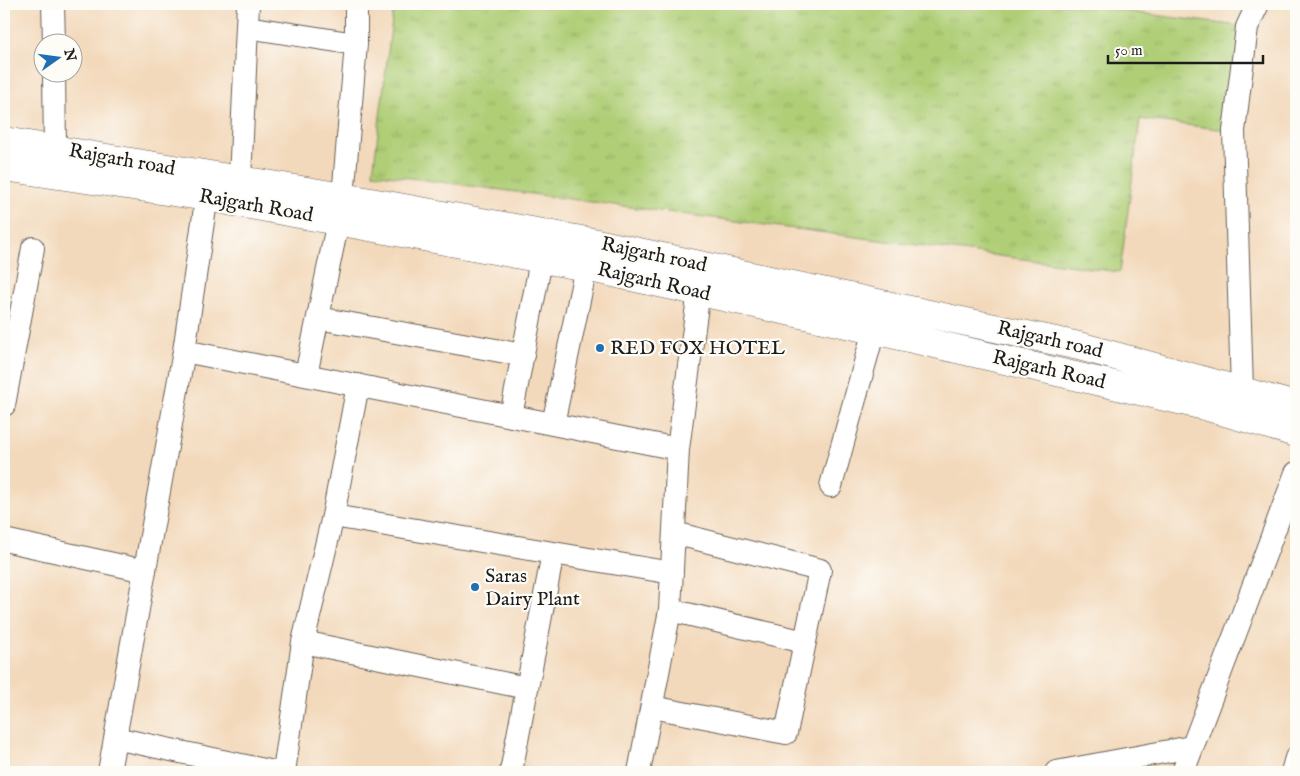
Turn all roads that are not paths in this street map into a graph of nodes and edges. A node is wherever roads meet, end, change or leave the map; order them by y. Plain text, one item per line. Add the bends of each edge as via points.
1 (53, 4) edge
2 (248, 4) edge
3 (356, 4) edge
4 (1258, 4) edge
5 (247, 27) junction
6 (54, 32) edge
7 (356, 44) junction
8 (54, 82) edge
9 (4, 141) edge
10 (55, 148) junction
11 (4, 167) edge
12 (240, 180) junction
13 (208, 186) junction
14 (341, 209) junction
15 (33, 248) dead end
16 (541, 260) junction
17 (702, 265) junction
18 (586, 267) junction
19 (698, 293) junction
20 (318, 318) junction
21 (874, 330) junction
22 (184, 350) junction
23 (523, 355) junction
24 (306, 375) junction
25 (358, 385) junction
26 (1242, 390) junction
27 (4, 398) edge
28 (1296, 406) edge
29 (511, 416) junction
30 (553, 424) junction
31 (1296, 433) edge
32 (678, 449) junction
33 (1296, 472) edge
34 (831, 486) dead end
35 (333, 516) junction
36 (674, 533) junction
37 (4, 540) edge
38 (553, 553) junction
39 (145, 571) junction
40 (672, 573) junction
41 (670, 610) junction
42 (302, 642) junction
43 (805, 642) junction
44 (527, 688) junction
45 (652, 707) junction
46 (115, 738) junction
47 (1191, 747) junction
48 (1296, 758) edge
49 (109, 772) edge
50 (274, 772) edge
51 (284, 772) edge
52 (511, 772) edge
53 (639, 772) edge
54 (1056, 772) edge
55 (1183, 772) edge
56 (1292, 772) edge

1 - 6 street
2 - 5 street
3 - 7 street
4 - 26 street via 1247,27 1234,131
5 - 7 street
5 - 12 street
7 - 14 street
8 - 10 street
9 - 10 main road, Rajgarh road
10 - 13 main road, Rajgarh road
11 - 13 main road, Rajgarh Road
12 - 13 main road, Rajgarh road
12 - 14 main road, Rajgarh road
13 - 14 main road, Rajgarh Road
13 - 22 street
14 - 16 main road, Rajgarh Road
14 - 17 main road, Rajgarh road via 546,233
14 - 20 street
15 - 27 street
16 - 18 main road, Rajgarh Road
16 - 23 street
17 - 19 street
17 - 26 main road, Rajgarh road via 1079,346
18 - 19 main road, Rajgarh Road
18 - 30 street
19 - 21 main road, Rajgarh Road
19 - 32 street
20 - 23 street
20 - 24 street
21 - 31 main road, Rajgarh Road via 1205,406
21 - 34 street
22 - 24 street
22 - 39 street
23 - 29 street
24 - 25 street
25 - 29 street
25 - 35 street
26 - 28 main road, Rajgarh road
29 - 30 street
30 - 32 street
32 - 36 street
33 - 47 street
35 - 38 street
35 - 42 street
36 - 40 street
36 - 43 street via 820,570
37 - 39 street
38 - 40 street
38 - 44 street
39 - 46 street
40 - 41 street
41 - 43 street
41 - 45 street
42 - 44 street
42 - 51 street
43 - 45 street via 786,733
44 - 52 street
45 - 53 street
46 - 49 street
46 - 50 street
47 - 54 street
47 - 55 street
48 - 56 street

